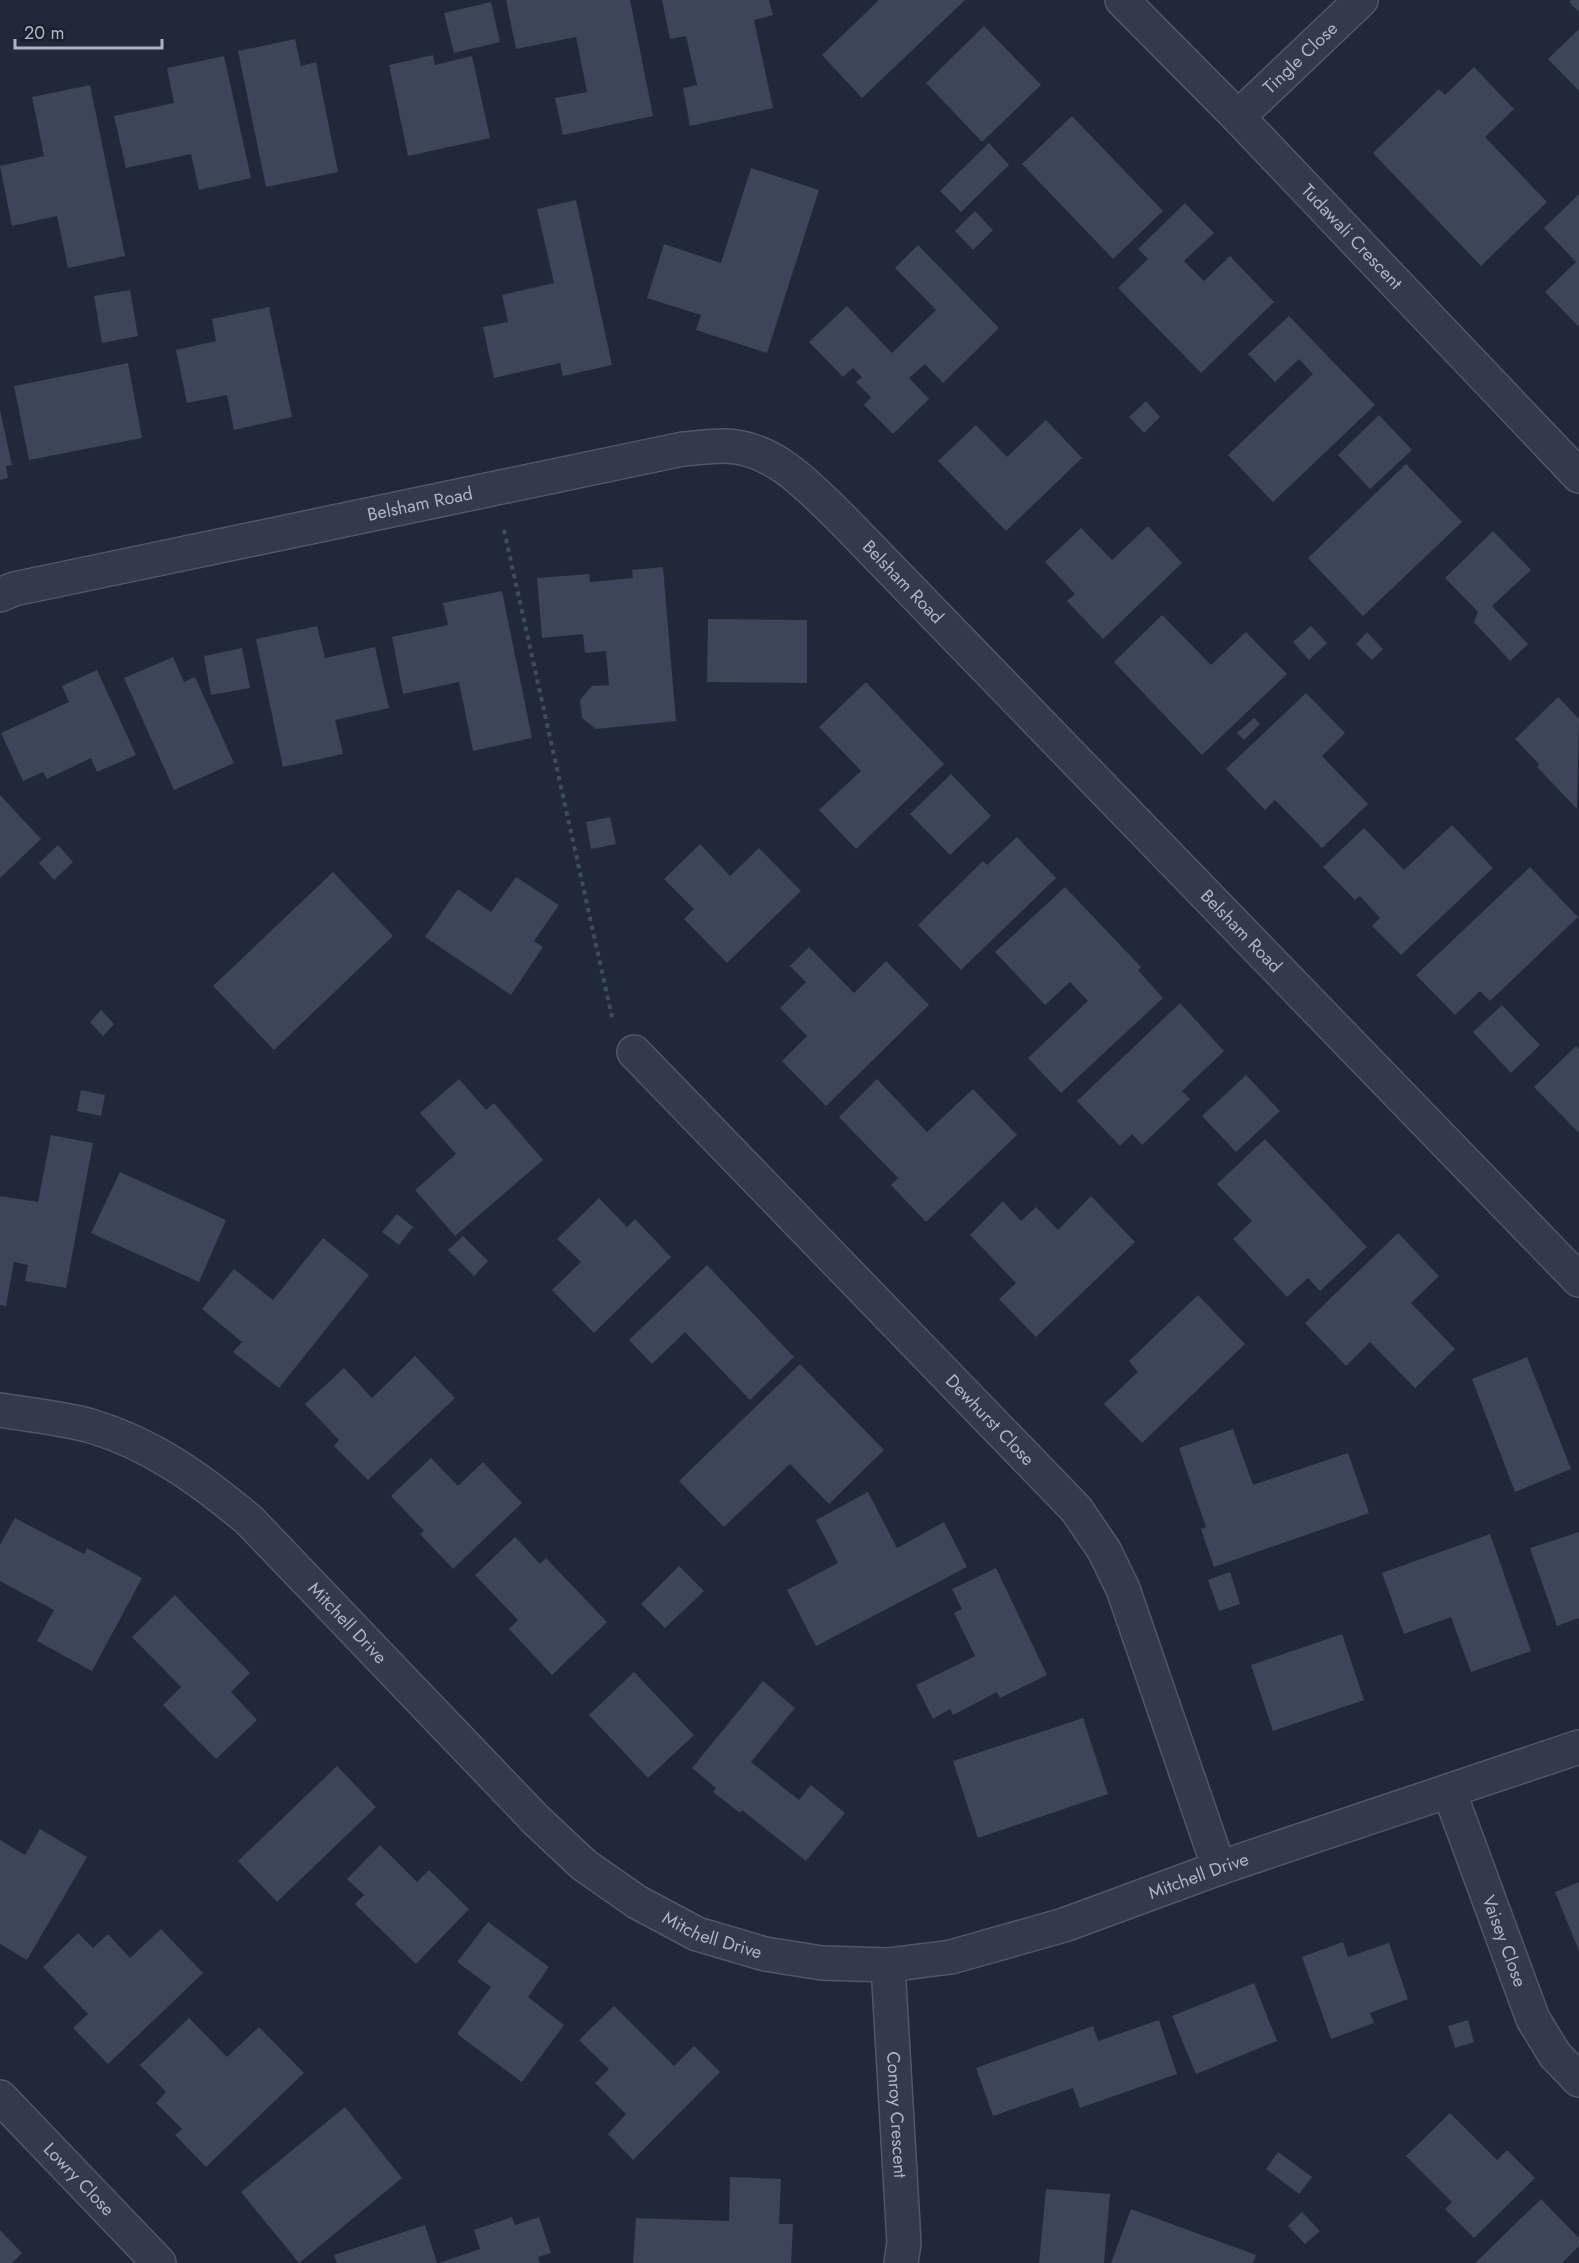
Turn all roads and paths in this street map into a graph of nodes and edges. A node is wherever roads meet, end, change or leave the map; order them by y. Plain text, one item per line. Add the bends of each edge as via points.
1 (1122, 0) edge
2 (1361, 0) edge
3 (1238, 117) junction
4 (1579, 476) edge
5 (495, 488) junction
6 (0, 595) edge
7 (634, 1052) joint
8 (1579, 1280) edge
9 (0, 1410) edge
10 (1579, 1747) edge
11 (1449, 1791) junction
12 (1219, 1868) junction
13 (888, 1965) junction
14 (1579, 2080) edge
15 (0, 2097) edge
16 (159, 2263) edge
17 (902, 2263) edge

1 - 3 street, Tudawali Crescent
2 - 3 street, Tingle Close
3 - 4 street, Tudawali Crescent
5 - 6 street, Belsham Road
5 - 7 path via 611,1016
5 - 8 street, Belsham Road via 683,449 726,446 760,453 800,478
7 - 12 street, Dewhurst Close via 1076,1509 1104,1550 1123,1589
9 - 13 street, Mitchell Drive via 92,1426 148,1449 201,1480 249,1520 536,1820 584,1865 637,1902 697,1934 765,1954 822,1963
10 - 11 street, Mitchell Drive
11 - 12 street, Mitchell Drive
11 - 14 street, Vaisey Close via 1533,2019 1555,2055
12 - 13 street, Mitchell Drive via 1064,1925 951,1958
13 - 17 street, Conroy Crescent
15 - 16 street, Lowry Close

